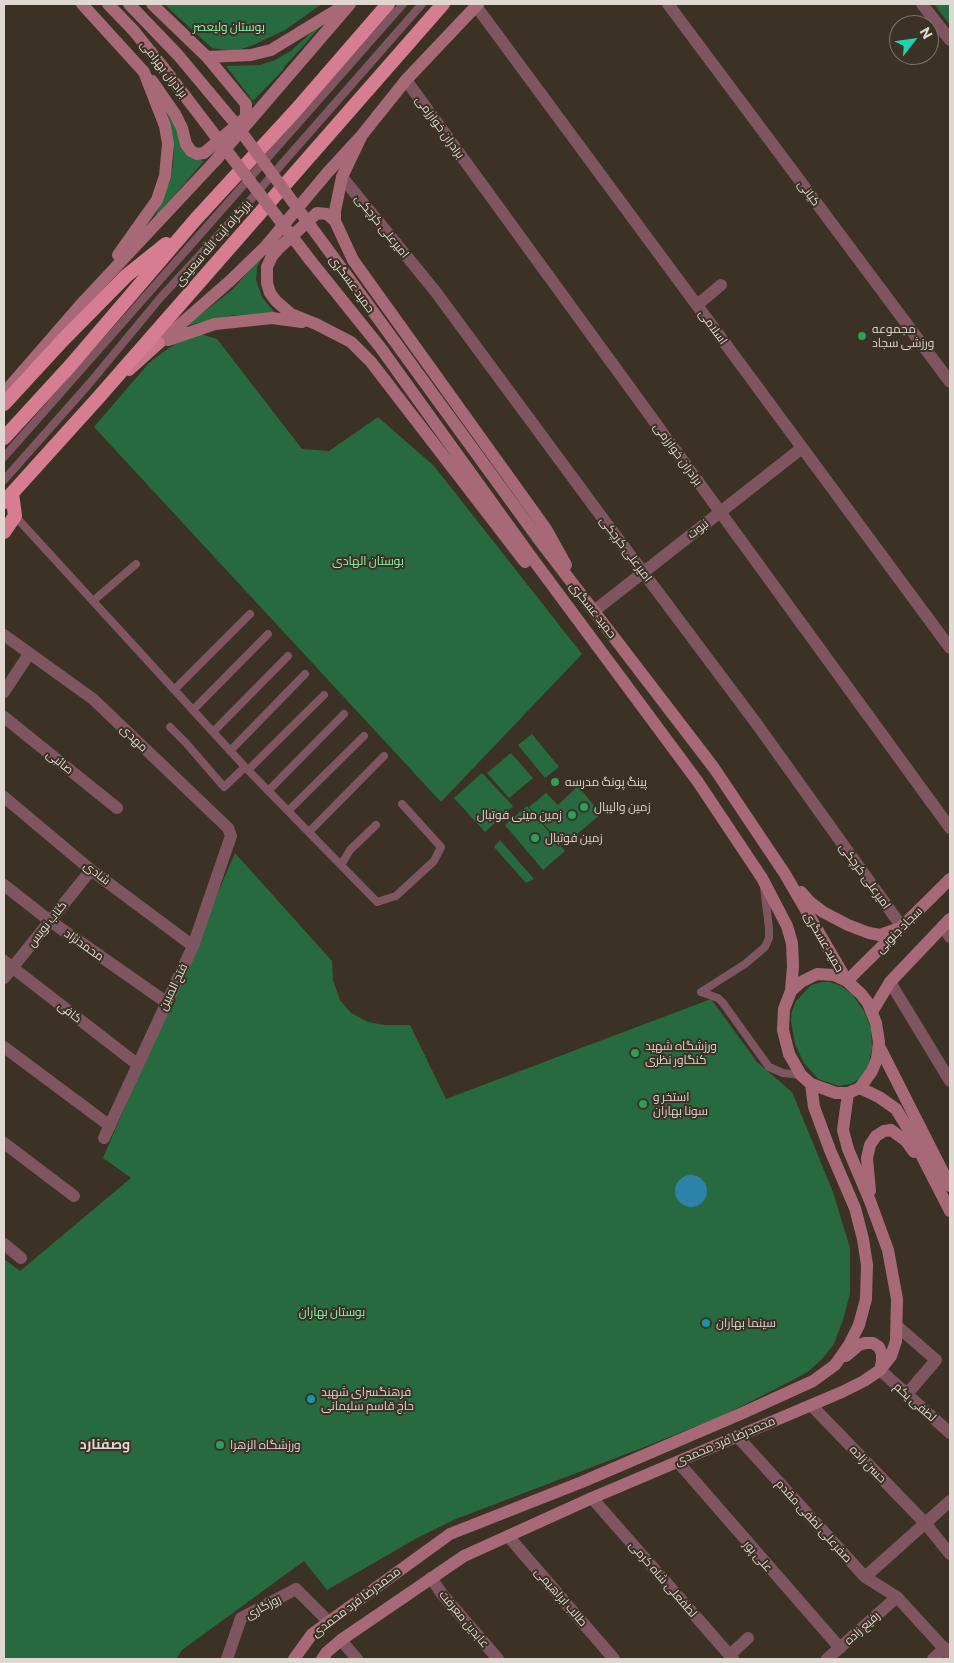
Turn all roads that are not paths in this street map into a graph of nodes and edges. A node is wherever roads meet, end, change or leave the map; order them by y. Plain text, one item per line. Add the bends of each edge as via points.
1 (82, 4) edge
2 (108, 4) edge
3 (129, 4) edge
4 (152, 4) edge
5 (349, 4) edge
6 (388, 4) edge
7 (403, 4) edge
8 (422, 4) edge
9 (443, 4) edge
10 (668, 4) edge
11 (922, 4) edge
12 (477, 5) edge
13 (950, 40) edge
14 (208, 57) junction
15 (144, 72) junction
16 (406, 80) junction
17 (362, 135) junction
18 (342, 177) junction
19 (195, 220) junction
20 (335, 221) junction
21 (326, 247) joint
22 (310, 260) joint
23 (721, 285) dead end
24 (84, 301) junction
25 (697, 305) junction
26 (316, 324) junction
27 (159, 343) junction
28 (950, 382) edge
29 (4, 393) edge
30 (98, 398) junction
31 (4, 404) edge
32 (4, 438) edge
33 (802, 448) junction
34 (4, 457) edge
35 (4, 480) edge
36 (8, 497) edge
37 (720, 512) junction
38 (15, 516) junction
39 (4, 532) edge
40 (136, 564) dead end
41 (643, 572) junction
42 (93, 601) junction
43 (591, 607) junction
44 (250, 614) dead end
45 (584, 628) junction
46 (268, 634) dead end
47 (4, 635) edge
48 (950, 648) edge
49 (29, 654) junction
50 (288, 656) dead end
51 (305, 674) dead end
52 (174, 690) junction
53 (4, 692) edge
54 (324, 695) dead end
55 (193, 710) junction
56 (344, 714) dead end
57 (4, 716) edge
58 (170, 727) dead end
59 (213, 732) junction
60 (364, 736) dead end
61 (230, 750) junction
62 (384, 756) dead end
63 (246, 768) junction
64 (268, 791) junction
65 (4, 797) edge
66 (402, 804) dead end
67 (117, 808) dead end
68 (288, 811) junction
69 (376, 825) dead end
70 (950, 828) edge
71 (230, 832) joint
72 (309, 832) junction
73 (342, 865) junction
74 (91, 870) junction
75 (785, 874) junction
76 (762, 878) junction
77 (950, 879) edge
78 (4, 885) edge
79 (50, 921) junction
80 (947, 922) edge
81 (902, 927) junction
82 (950, 937) edge
83 (194, 946) junction
84 (8, 964) edge
85 (4, 978) edge
86 (847, 981) junction
87 (890, 982) junction
88 (791, 991) junction
89 (166, 1002) junction
90 (872, 1012) junction
91 (879, 1046) junction
92 (4, 1047) edge
93 (137, 1064) junction
94 (801, 1075) junction
95 (950, 1081) edge
96 (811, 1084) junction
97 (854, 1090) junction
98 (110, 1126) junction
99 (104, 1138) dead end
100 (4, 1143) edge
101 (930, 1174) junction
102 (950, 1186) edge
103 (74, 1196) dead end
104 (870, 1201) junction
105 (950, 1212) edge
106 (4, 1244) edge
107 (21, 1258) dead end
108 (898, 1326) junction
109 (834, 1365) junction
110 (880, 1370) junction
111 (907, 1394) junction
112 (811, 1404) junction
113 (950, 1433) edge
114 (736, 1436) junction
115 (678, 1462) junction
116 (592, 1498) junction
117 (950, 1501) edge
118 (925, 1523) junction
119 (508, 1536) junction
120 (950, 1554) edge
121 (864, 1577) junction
122 (431, 1578) junction
123 (897, 1598) junction
124 (328, 1621) junction
125 (748, 1638) dead end
126 (341, 1640) junction
127 (840, 1648) junction
128 (948, 1651) edge
129 (731, 1657) edge
130 (227, 1659) edge
131 (294, 1659) edge
132 (322, 1659) edge
133 (356, 1659) edge
134 (498, 1659) edge
135 (614, 1659) edge
136 (827, 1659) edge
137 (933, 1659) edge

1 - 15 main road
2 - 22 main road, برادران بهرامی, bridge via 166,70
3 - 21 main road, برادران بهرامی, bridge via 178,55 234,122
4 - 14 main road
5 - 14 main road via 271,50 250,55
5 - 24 main road via 215,162
6 - 19 highway
7 - 34 lane
8 - 35 lane via 161,297
9 - 30 highway, بزرگراه آیت الله سعیدی
10 - 28 street, کیانی
11 - 13 street
12 - 16 main road
12 - 25 street, اسلامی
14 - 15 main road via 246,104 246,117 204,153 191,151 175,114
15 - 24 main road via 165,126 168,144 164,176 157,200
16 - 17 main road
16 - 37 street, برادران خوارزمی
17 - 18 main road
17 - 27 main road via 265,247
18 - 20 main road
18 - 41 street, امیرعلی کرچکی via 436,290
19 - 31 highway via 126,276
19 - 32 highway
20 - 26 main road via 327,214 317,213 279,248 267,267 267,283 276,301 291,314
20 - 43 main road via 353,260 546,529
21 - 43 main road, حمید عسگری
22 - 45 main road, حمید عسگری via 380,347
23 - 25 street
24 - 29 main road
25 - 33 street, اسلامی
26 - 27 main road via 272,318 252,319 214,324
26 - 45 main road via 351,342 371,362 517,552
27 - 30 main road
30 - 36 highway, بزرگراه آیت الله سعیدی
33 - 37 street, نبوت
33 - 48 street, اسلامی
36 - 38 highway
37 - 41 street, نبوت
37 - 70 street, برادران خوارزمی
38 - 39 highway
38 - 42 lane
40 - 42 lane
41 - 43 street, نبوت
41 - 81 street, امیرعلی کرچکی
42 - 52 lane
43 - 75 main road, حمید عسگری via 714,768
44 - 52 lane
45 - 76 main road, حمید عسگری via 698,782
46 - 55 lane
47 - 49 street, مهدی
49 - 53 street
49 - 71 street, مهدی via 93,698
50 - 59 lane
51 - 61 lane
52 - 55 lane
54 - 63 lane
55 - 59 lane
56 - 64 lane
57 - 67 street, صائبی
58 - 63 lane via 224,787
59 - 61 lane
60 - 68 lane
61 - 63 lane
62 - 72 lane
63 - 64 lane
64 - 68 lane
65 - 74 street, شادی
66 - 73 lane via 441,847 434,861 396,896 377,902
68 - 72 lane
69 - 73 lane via 350,850
71 - 83 street, فتح المبین
72 - 73 lane
74 - 79 street, کتاب نویس
74 - 83 street, شادی
75 - 81 main road via 810,902 836,920 869,933 880,934
75 - 86 main road, حمید عسگری
76 - 88 main road, حمید عسگری via 787,926 792,943
76 - 94 lane via 769,928 765,947 745,964 700,992 723,1003 769,1067
77 - 81 main road, سجاد جنوبی
78 - 79 street, محمدنژاد
79 - 84 street, کتاب نویس
79 - 89 street, محمدنژاد
80 - 82 street
80 - 87 main road
81 - 86 main road, سجاد جنوبی
83 - 89 street, فتح المبین
84 - 85 street, کتاب نویس
84 - 93 street, کافی
86 - 88 main road via 834,975 817,974
86 - 90 main road via 861,994
87 - 90 main road
87 - 95 street
88 - 94 main road via 784,1010 783,1030 789,1054
89 - 93 street, فتح المبین
90 - 91 main road
91 - 97 main road via 872,1071
91 - 102 main road
92 - 98 street
93 - 98 street, فتح المبین
94 - 96 main road
96 - 97 main road via 836,1093
96 - 109 main road, محمدرضا فرد محمدی via 814,1107 855,1208 867,1265 866,1299 859,1325
97 - 101 main road via 879,1097 896,1109
97 - 104 main road, محمدرضا فرد محمدی via 843,1130
98 - 99 street, فتح المبین
100 - 103 street
101 - 104 main road via 906,1141 891,1130 884,1131 870,1145 867,1158
101 - 105 main road
104 - 108 main road, محمدرضا فرد محمدی via 893,1271
106 - 107 street
108 - 110 main road, محمدرضا فرد محمدی via 891,1356
108 - 111 street via 936,1360
109 - 110 main road via 859,1345 873,1343 882,1354
109 - 124 main road, محمدرضا فرد محمدی via 814,1381 745,1412 450,1534
110 - 111 street, لطفی یکم
110 - 112 main road, محمدرضا فرد محمدی via 849,1389
111 - 113 street, لطفی یکم
112 - 114 main road, محمدرضا فرد محمدی
112 - 118 street, حسن زاده
114 - 115 main road, محمدرضا فرد محمدی
114 - 121 street, صفرعلی لطفی مقدم
115 - 116 main road, محمدرضا فرد محمدی
115 - 127 street, علی پور
116 - 119 main road, محمدرضا فرد محمدی
116 - 129 street, لطفعلی شاه کرمی
117 - 118 street
118 - 120 street, حسن زاده
118 - 121 street
119 - 122 main road, محمدرضا فرد محمدی via 464,1556
119 - 135 street, طالب ابراهیمی
121 - 123 street, صفرعلی لطفی مقدم
122 - 126 main road, محمدرضا فرد محمدی
122 - 134 street, عابدین معرفت
123 - 127 street, رفیع زاده
123 - 128 street, صفرعلی لطفی مقدم
124 - 130 street, روزگاری via 296,1588 241,1618
124 - 131 main road, محمدرضا فرد محمدی via 312,1634
125 - 129 street
126 - 132 main road, محمدرضا فرد محمدی
126 - 133 street
127 - 136 street, رفیع زاده
128 - 137 street

